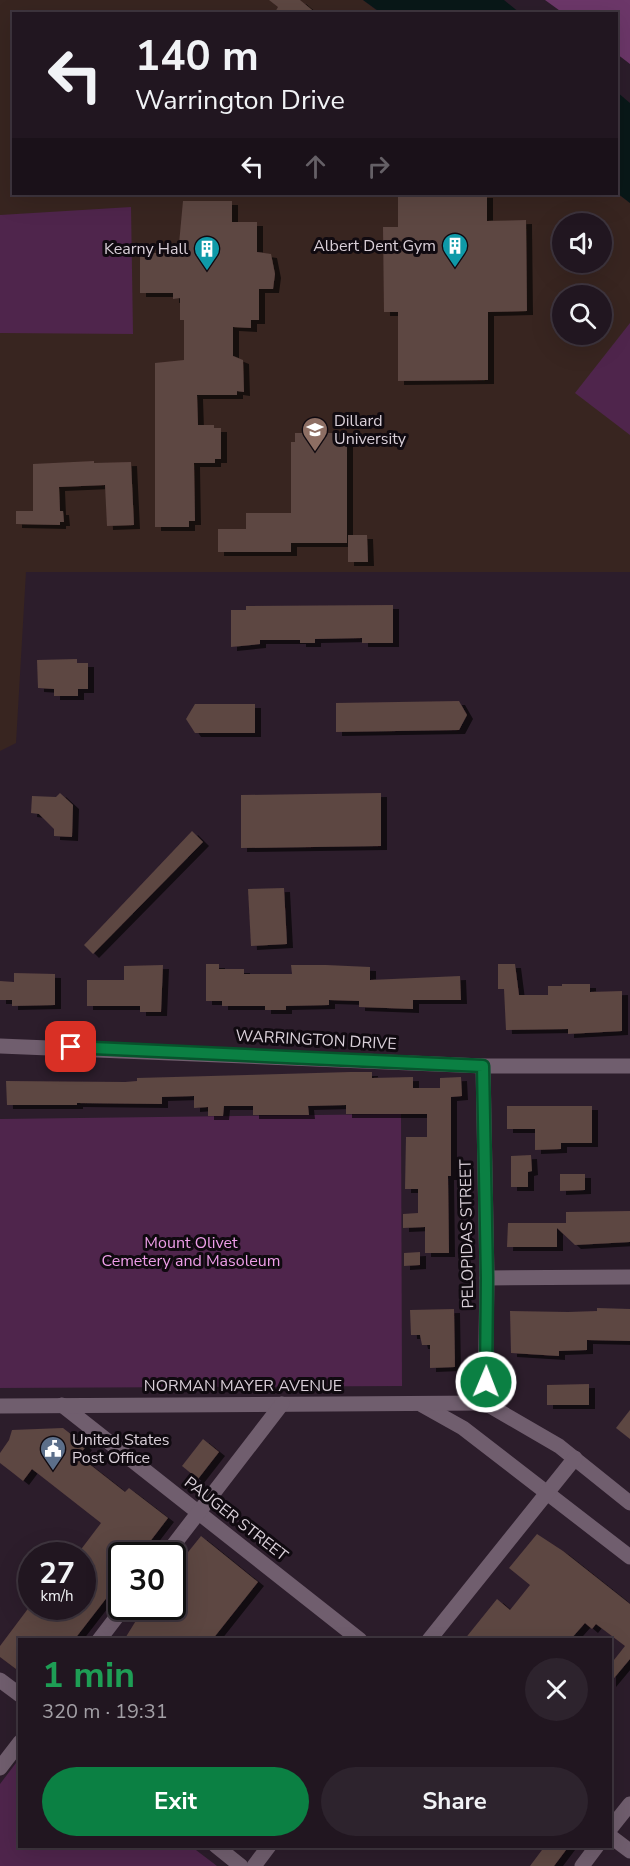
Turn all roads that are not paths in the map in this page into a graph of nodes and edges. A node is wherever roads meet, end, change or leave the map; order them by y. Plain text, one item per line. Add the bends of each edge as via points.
1 (0, 1046) edge
2 (483, 1066) junction
3 (630, 1066) edge
4 (630, 1277) edge
5 (487, 1278) junction
6 (485, 1403) junction
7 (282, 1404) junction
8 (62, 1405) junction
9 (422, 1405) junction
10 (0, 1407) edge
11 (575, 1458) junction
12 (546, 1493) junction
13 (630, 1503) edge
14 (199, 1512) junction
15 (176, 1542) edge
16 (630, 1557) edge
17 (114, 1620) edge
18 (101, 1638) edge
19 (357, 1638) edge
20 (431, 1638) edge
21 (0, 1680) edge
22 (18, 1694) edge
23 (18, 1745) edge
24 (0, 1768) edge
25 (630, 1804) edge
26 (612, 1826) edge
27 (612, 1838) edge
28 (218, 1848) edge
29 (268, 1848) edge
30 (596, 1848) edge
31 (630, 1851) edge
32 (241, 1866) edge
33 (254, 1866) edge
34 (582, 1866) edge

1 - 2 street, WARRINGTON DRIVE
2 - 3 street, WARRINGTON DRIVE
2 - 5 street, PELOPIDAS STREET
4 - 5 street
5 - 6 street, PELOPIDAS STREET
6 - 9 street, NORMAN MAYER AVENUE
6 - 11 street via 542,1434
7 - 8 street, NORMAN MAYER AVENUE
7 - 9 street, NORMAN MAYER AVENUE
7 - 14 street
8 - 10 street, NORMAN MAYER AVENUE
8 - 14 street, PAUGER STREET
9 - 12 street via 463,1428
11 - 12 street
11 - 13 street
12 - 16 street
12 - 20 street
14 - 15 street
14 - 19 street, PAUGER STREET
17 - 18 street
21 - 22 street
23 - 24 street
25 - 26 street
27 - 31 street
28 - 32 street
29 - 33 street
30 - 34 street

